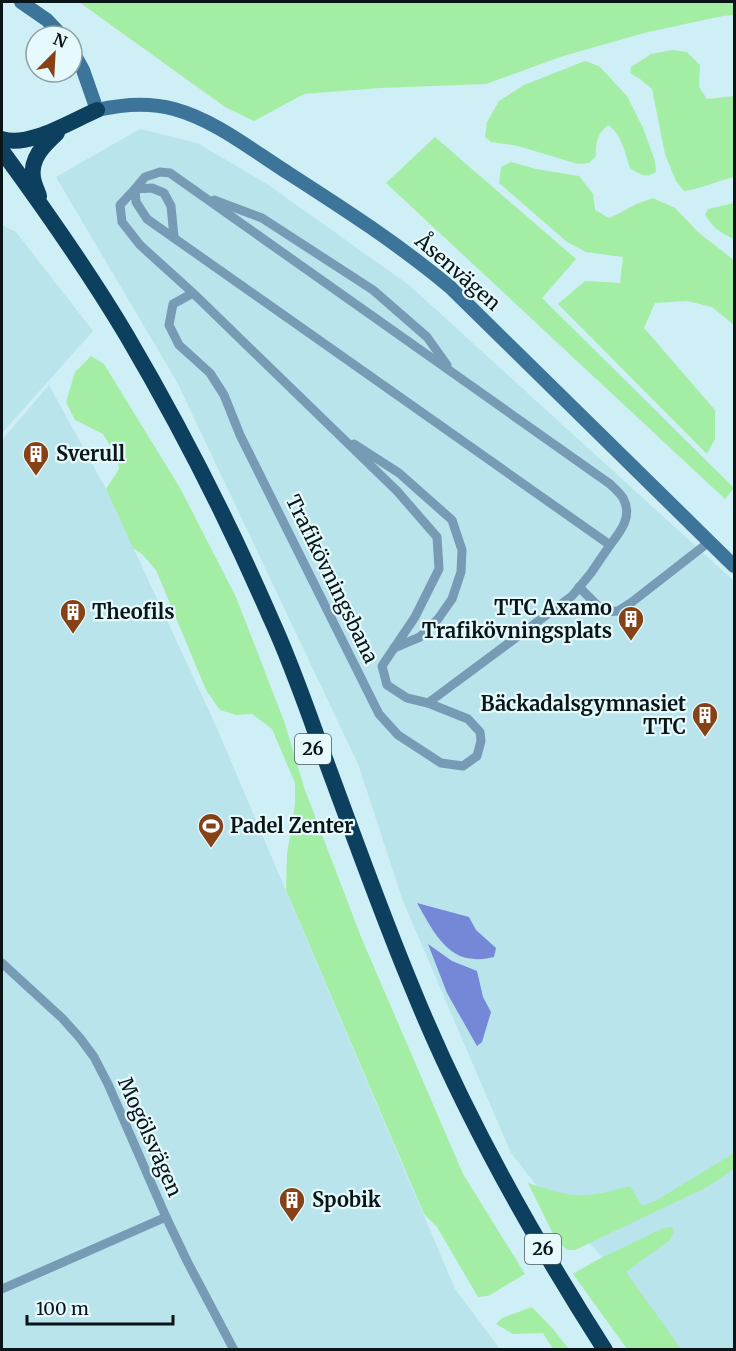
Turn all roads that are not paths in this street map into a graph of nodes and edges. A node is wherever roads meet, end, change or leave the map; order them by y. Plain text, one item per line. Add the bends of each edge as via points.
1 (21, 2) edge
2 (51, 24) edge
3 (84, 73) edge
4 (97, 110) junction
5 (67, 124) junction
6 (2, 139) edge
7 (2, 152) edge
8 (2, 165) edge
9 (135, 189) junction
10 (202, 195) junction
11 (44, 209) junction
12 (174, 237) junction
13 (193, 293) junction
14 (452, 372) junction
15 (336, 433) junction
16 (709, 542) junction
17 (610, 545) junction
18 (735, 566) edge
19 (579, 587) junction
20 (394, 648) junction
21 (428, 703) junction
22 (2, 963) edge
23 (166, 1217) junction
24 (2, 1289) edge
25 (234, 1350) edge
26 (594, 1350) edge
27 (605, 1350) edge

1 - 2 street
3 - 4 street
4 - 5 highway
4 - 16 street, Åsenvägen via 152,105 208,122 386,237 450,287
5 - 6 highway via 27,140
5 - 11 highway via 34,160 33,178
7 - 11 highway, 26
8 - 26 highway, 26 via 118,338 175,436 222,529 266,624 382,939 434,1058 509,1210
9 - 10 street, Trafikövningsbana via 145,177 170,172
9 - 12 street via 136,202 147,219
9 - 12 street via 152,188 164,194 171,206
9 - 13 street, Trafikövningsbana via 120,205 122,222 140,245
10 - 14 street, Trafikövningsbana
10 - 14 street, Trafikövningsbana via 262,218 373,290 427,337
11 - 27 highway, 26 via 125,334 229,526 272,621 391,936 443,1058 517,1205
12 - 17 street
13 - 15 street, Trafikövningsbana
13 - 21 street, Trafikövningsbana via 173,304 169,325 179,345 210,374 225,395 240,435 379,714 398,735 441,763 463,766 477,756 480,732 468,718
14 - 17 street, Trafikövningsbana via 610,484 623,498 628,513 622,530
15 - 20 street, Trafikövningsbana via 397,491 437,537 439,569
15 - 20 street, Trafikövningsbana via 399,473 452,520 462,549 462,572 448,606 420,637
16 - 18 street, Åsenvägen
16 - 19 street via 618,611 604,612
17 - 19 street, Trafikövningsbana
19 - 21 street, Trafikövningsbana via 573,596
20 - 21 street, Trafikövningsbana via 382,666 387,685 407,698
22 - 23 street, Mogölsvägen via 62,1018 94,1057
23 - 24 street
23 - 25 street, Mogölsvägen

